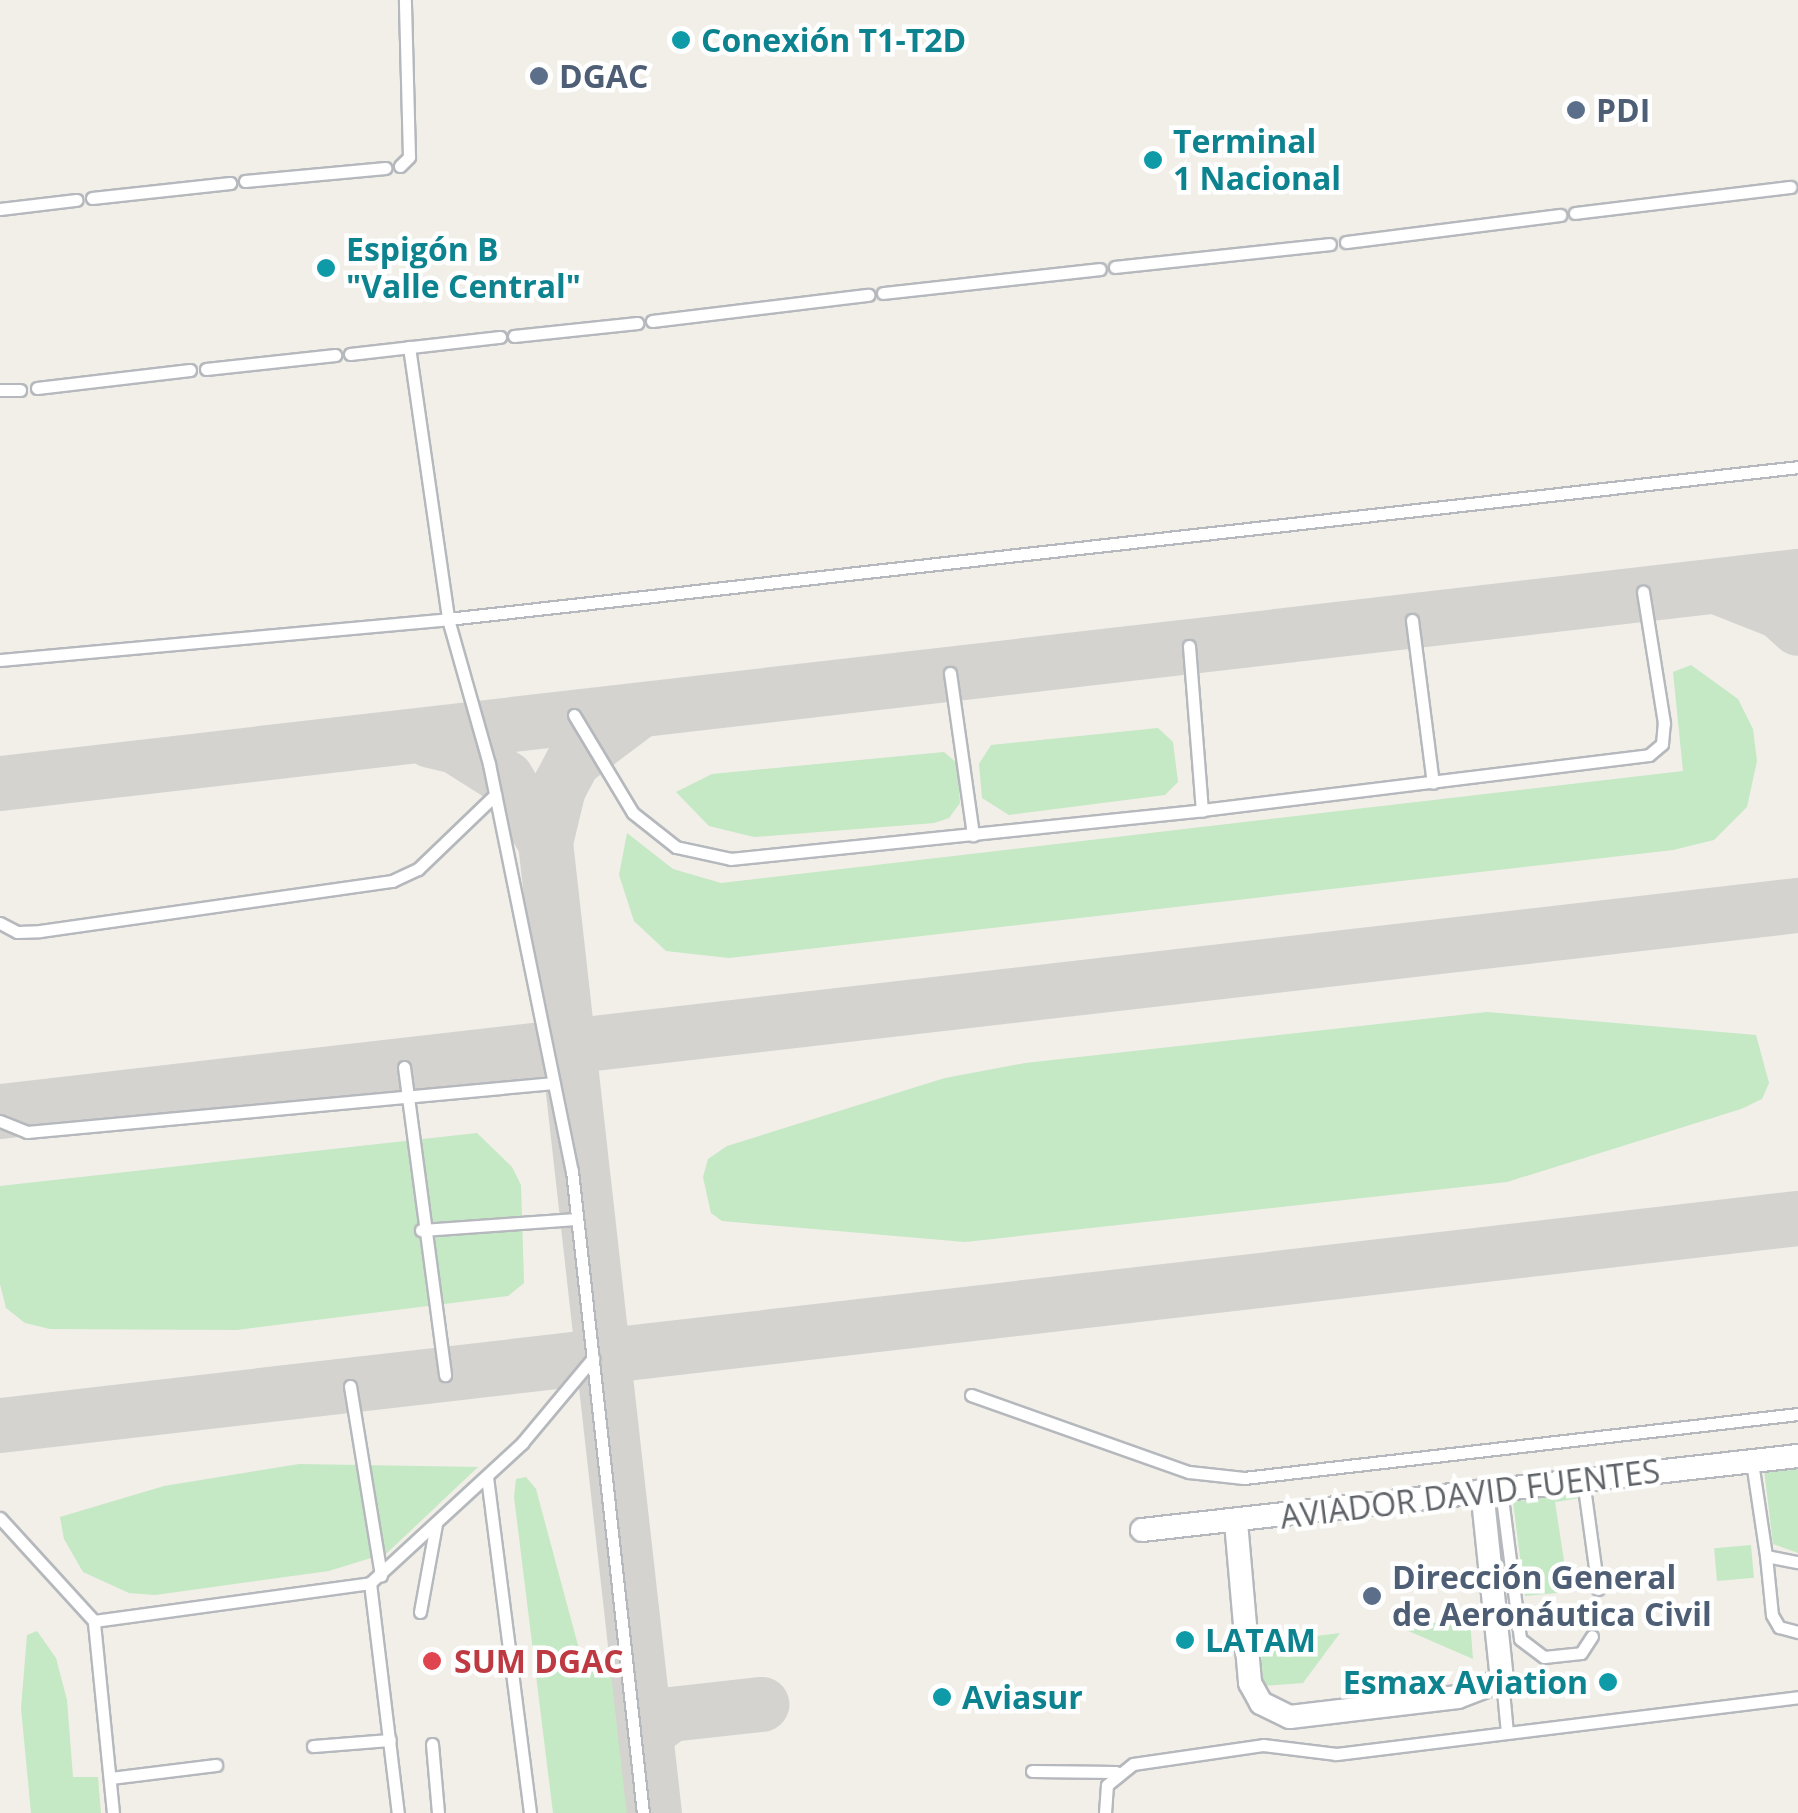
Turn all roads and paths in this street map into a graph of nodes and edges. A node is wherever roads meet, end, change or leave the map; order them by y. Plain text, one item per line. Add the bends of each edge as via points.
1 (406, 0) edge
2 (400, 166) dead end
3 (385, 168) dead end
4 (245, 181) dead end
5 (230, 183) dead end
6 (1790, 187) dead end
7 (92, 198) dead end
8 (76, 200) dead end
9 (0, 209) edge
10 (1575, 213) dead end
11 (1560, 215) dead end
12 (1346, 242) dead end
13 (1330, 244) dead end
14 (1114, 267) dead end
15 (1100, 269) dead end
16 (884, 294) dead end
17 (868, 295) dead end
18 (652, 321) dead end
19 (637, 323) dead end
20 (514, 336) dead end
21 (500, 337) dead end
22 (409, 347) junction
23 (350, 354) dead end
24 (335, 355) dead end
25 (206, 369) dead end
26 (190, 370) dead end
27 (37, 388) dead end
28 (0, 390) edge
29 (20, 390) dead end
30 (1798, 466) edge
31 (1643, 592) dead end
32 (448, 619) junction
33 (1412, 620) dead end
34 (1189, 646) dead end
35 (0, 660) edge
36 (950, 673) dead end
37 (574, 716) dead end
38 (1433, 783) junction
39 (496, 795) junction
40 (1202, 810) junction
41 (973, 835) junction
42 (0, 922) edge
43 (404, 1067) dead end
44 (554, 1083) junction
45 (404, 1095) junction
46 (0, 1122) edge
47 (574, 1219) junction
48 (421, 1230) junction
49 (592, 1358) junction
50 (445, 1374) dead end
51 (350, 1386) dead end
52 (971, 1395) dead end
53 (1798, 1414) edge
54 (1798, 1456) edge
55 (1752, 1462) junction
56 (487, 1478) junction
57 (1584, 1480) junction
58 (1492, 1490) junction
59 (0, 1518) edge
60 (1236, 1522) junction
61 (436, 1524) junction
62 (1142, 1530) dead end
63 (1766, 1556) junction
64 (1798, 1562) edge
65 (381, 1575) junction
66 (370, 1584) junction
67 (1598, 1588) dead end
68 (420, 1612) dead end
69 (94, 1621) junction
70 (1798, 1632) edge
71 (1592, 1636) dead end
72 (1492, 1686) junction
73 (1798, 1697) edge
74 (1506, 1715) junction
75 (1507, 1734) junction
76 (390, 1740) junction
77 (432, 1744) dead end
78 (314, 1746) dead end
79 (216, 1765) dead end
80 (1032, 1771) dead end
81 (1116, 1772) junction
82 (110, 1778) junction
83 (113, 1813) edge
84 (398, 1813) edge
85 (438, 1813) edge
86 (530, 1813) edge
87 (643, 1813) edge
88 (1106, 1813) edge

1 - 2 lane via 410,157
3 - 4 lane
5 - 7 lane
6 - 10 lane
8 - 9 lane
11 - 12 lane
13 - 14 lane
15 - 16 lane
17 - 18 lane
19 - 20 lane
21 - 22 lane
22 - 23 lane
22 - 32 lane
24 - 25 lane
26 - 27 lane
28 - 29 lane
30 - 32 lane
31 - 38 lane via 1664,722 1659,749
32 - 35 lane
32 - 39 lane
33 - 38 lane
34 - 40 lane
36 - 41 lane
37 - 41 lane via 632,813 696,853 775,858
38 - 40 lane
39 - 42 lane via 418,868 392,881 40,931 16,932
39 - 44 lane
40 - 41 lane
43 - 45 lane
44 - 45 lane
44 - 47 lane
45 - 46 lane via 27,1132
45 - 48 lane
47 - 48 lane
47 - 49 lane
48 - 50 lane
49 - 56 lane
49 - 87 lane
51 - 65 lane
52 - 53 lane via 1189,1472 1244,1478
54 - 55 street, AVIADOR DAVID FUENTES
55 - 57 street, AVIADOR DAVID FUENTES
55 - 63 lane
56 - 61 lane
56 - 86 lane
57 - 58 street, AVIADOR DAVID FUENTES
57 - 67 lane
58 - 60 street, AVIADOR DAVID FUENTES
58 - 71 lane via 1520,1639 1544,1657 1581,1653
58 - 72 street
59 - 69 lane
60 - 62 street, AVIADOR DAVID FUENTES
60 - 72 street via 1250,1683 1268,1709 1302,1716
61 - 65 lane
61 - 68 lane
63 - 64 lane
63 - 70 lane via 1772,1614 1779,1627
65 - 66 lane
66 - 69 lane
66 - 76 lane
69 - 82 lane
72 - 74 lane
72 - 74 lane
73 - 75 lane
74 - 75 lane
75 - 81 lane via 1325,1754 1263,1745
76 - 78 lane
76 - 84 lane
77 - 85 lane
79 - 82 lane
80 - 81 lane
81 - 88 lane via 1104,1799
82 - 83 lane

